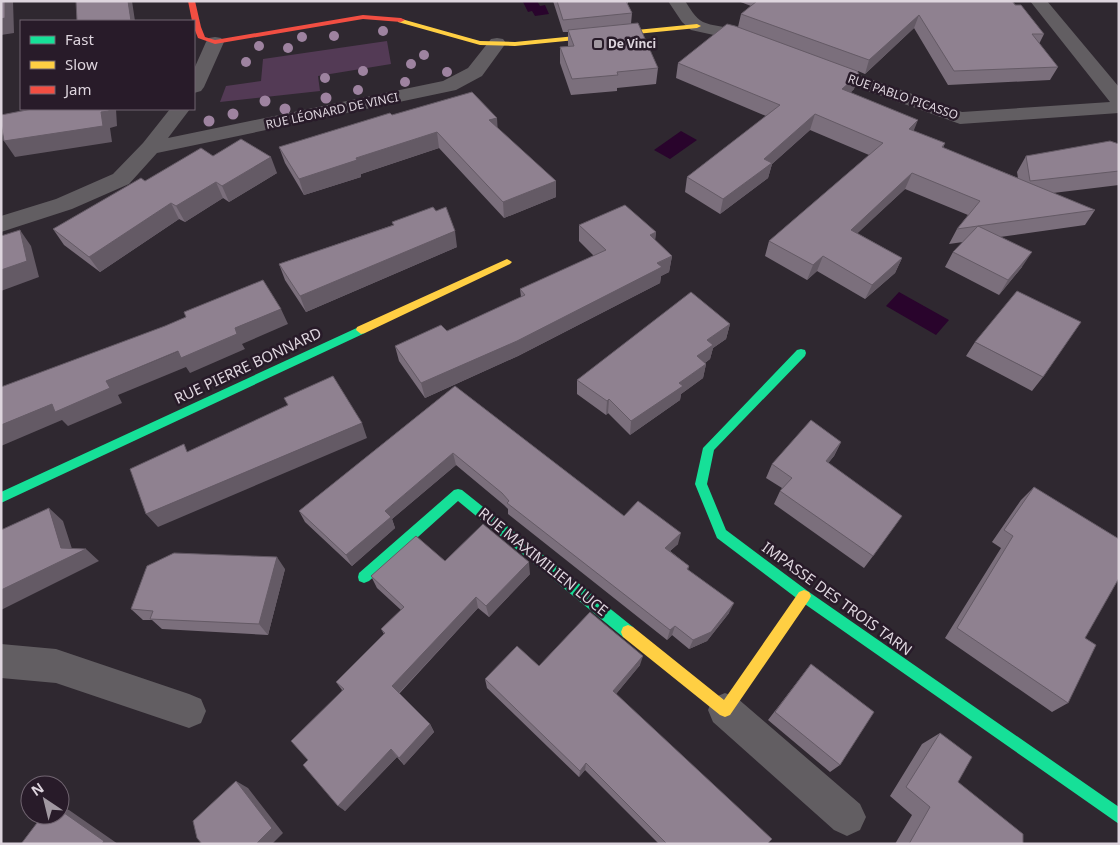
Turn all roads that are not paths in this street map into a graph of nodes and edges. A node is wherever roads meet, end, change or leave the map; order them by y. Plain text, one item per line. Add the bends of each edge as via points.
1 (191, 1) edge
2 (676, 1) edge
3 (1038, 1) edge
4 (697, 26) junction
5 (215, 42) junction
6 (497, 44) junction
7 (774, 49) edge
8 (810, 63) edge
9 (195, 85) edge
10 (1119, 100) edge
11 (1119, 107) edge
12 (179, 110) edge
13 (150, 148) junction
14 (1, 224) edge
15 (507, 262) dead end
16 (801, 353) dead end
17 (1, 498) edge
18 (364, 577) dead end
19 (804, 596) junction
20 (1, 661) edge
21 (725, 710) junction
22 (190, 711) dead end
23 (1119, 816) edge
24 (847, 817) dead end

1 - 5 street via 202,38
2 - 4 street
3 - 10 street
4 - 6 street
4 - 7 street via 738,35
5 - 6 street via 342,19 383,17 480,43
5 - 9 street
6 - 13 street, RUE LÉONARD DE VINCI via 475,72 449,86
8 - 11 street, RUE PABLO PICASSO via 960,118
12 - 13 street
13 - 14 street via 121,179 64,204
15 - 17 street, RUE PIERRE BONNARD
16 - 19 street, IMPASSE DES TROIS TARN via 709,448 701,484 721,534
18 - 21 street, RUE MAXIMILIEN LUCE via 458,494
19 - 21 street
19 - 23 street, IMPASSE DES TROIS TARN
20 - 22 street via 56,666
21 - 24 street, RUE MAXIMILIEN LUCE

